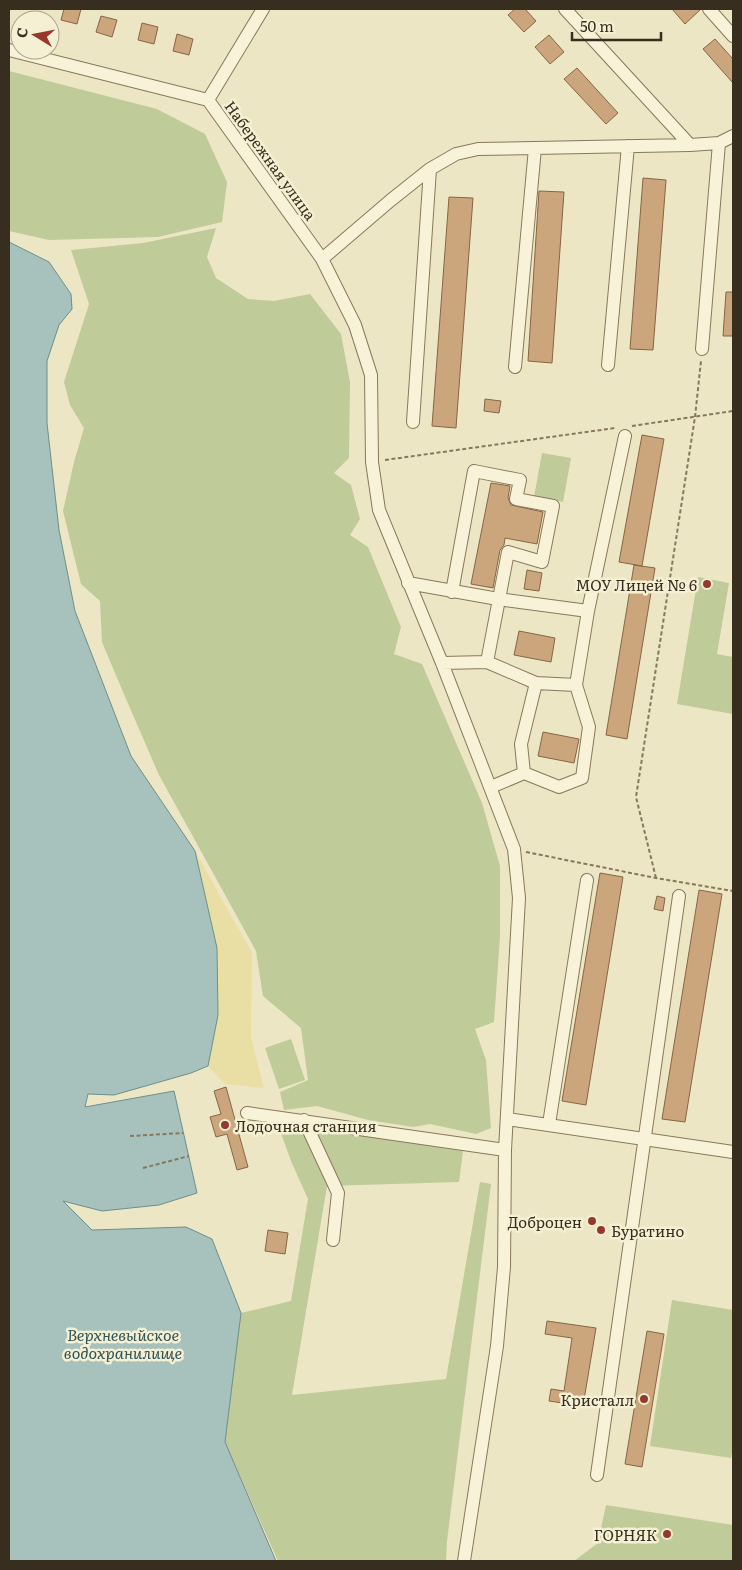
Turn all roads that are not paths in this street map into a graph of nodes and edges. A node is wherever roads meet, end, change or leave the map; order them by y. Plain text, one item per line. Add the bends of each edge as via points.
1 (263, 9) edge
2 (565, 9) edge
3 (709, 9) edge
4 (733, 36) edge
5 (9, 50) edge
6 (208, 100) junction
7 (733, 136) edge
8 (719, 143) junction
9 (690, 145) junction
10 (628, 146) junction
11 (535, 148) junction
12 (430, 169) junction
13 (322, 259) junction
14 (702, 349) road end
15 (608, 365) dead end
16 (515, 367) dead end
17 (413, 422) dead end
18 (622, 430) road end
19 (408, 583) junction
20 (452, 592) junction
21 (498, 599) junction
22 (588, 611) junction
23 (487, 662) junction
24 (442, 663) junction
25 (536, 683) junction
26 (576, 685) junction
27 (524, 773) junction
28 (491, 786) junction
29 (588, 880) dead end
30 (679, 896) dead end
31 (247, 1113) dead end
32 (507, 1119) junction
33 (304, 1120) junction
34 (549, 1124) junction
35 (644, 1140) junction
36 (505, 1150) junction
37 (733, 1152) edge
38 (333, 1240) dead end
39 (597, 1475) dead end
40 (464, 1561) edge

1 - 6 street
2 - 9 street
3 - 4 street
5 - 6 street, Набережная улица
6 - 13 street, Набережная улица
7 - 8 street
8 - 9 street
8 - 14 street
9 - 10 street
10 - 11 street
10 - 15 street
11 - 12 street via 456,154
11 - 16 street
12 - 13 street
12 - 17 street
13 - 19 street, Набережная улица via 355,325 371,375 372,462 379,510
18 - 22 street
19 - 20 street
19 - 24 street, Набережная улица
20 - 21 street
20 - 21 street via 474,471 520,480 516,499 553,506 542,562 508,552
21 - 22 street
21 - 23 street
22 - 26 street
23 - 24 street
23 - 25 street
24 - 28 street, Набережная улица
25 - 26 street
25 - 27 street via 521,744
26 - 27 street via 589,727 582,778 559,787
27 - 28 street
28 - 32 street, Набережная улица via 514,849 519,898
29 - 34 street
30 - 35 street
31 - 33 street
32 - 34 street
32 - 36 street, Набережная улица
33 - 36 street
33 - 38 street via 338,1193
34 - 35 street
35 - 37 street
35 - 39 street
36 - 40 street, Набережная улица via 504,1267 497,1346

